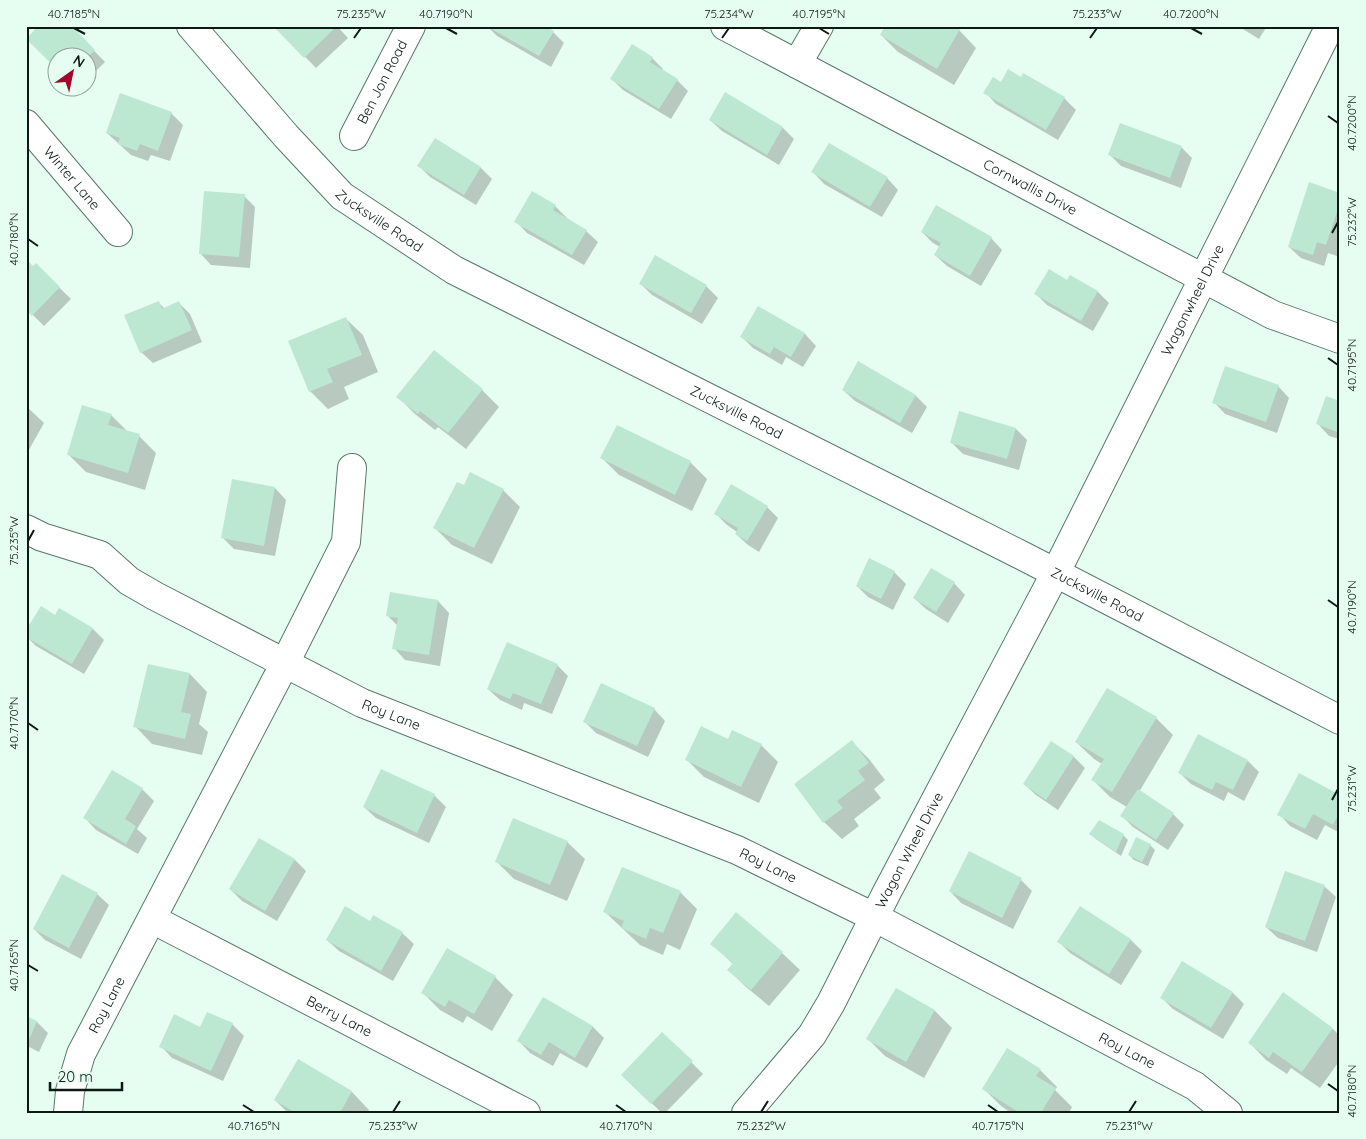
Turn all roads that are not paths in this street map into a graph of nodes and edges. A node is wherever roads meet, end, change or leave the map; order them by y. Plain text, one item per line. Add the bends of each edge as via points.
1 (191, 26) edge
2 (411, 26) edge
3 (726, 26) edge
4 (819, 26) edge
5 (1330, 26) edge
6 (797, 64) junction
7 (26, 124) edge
8 (354, 136) dead end
9 (118, 232) dead end
10 (1203, 278) junction
11 (1340, 339) edge
12 (352, 468) dead end
13 (26, 529) edge
14 (1055, 574) junction
15 (285, 664) junction
16 (1340, 720) edge
17 (874, 917) junction
18 (152, 919) junction
19 (68, 1113) edge
20 (526, 1113) edge
21 (746, 1113) edge
22 (1228, 1113) edge

1 - 14 street, Zucksville Road via 342,196 454,270
2 - 8 street, Ben Jon Road
3 - 6 street, Cornwallis Drive
4 - 6 street
5 - 10 street, Wagonwheel Drive
6 - 10 street, Cornwallis Drive
7 - 9 street, Winter Lane
10 - 11 street, Cornwallis Drive via 1273,315
10 - 14 street, Wagonwheel Drive
12 - 15 street via 346,542
13 - 15 street, Roy Lane via 100,555 129,581
14 - 16 street, Zucksville Road
14 - 17 street, Wagon Wheel Drive
15 - 17 street, Roy Lane via 362,703 736,850
15 - 18 street, Roy Lane
17 - 21 street, Wagon Wheel Drive via 820,1022
17 - 22 street, Roy Lane via 1195,1086
18 - 19 street, Roy Lane via 81,1054 70,1091
18 - 20 street, Berry Lane

